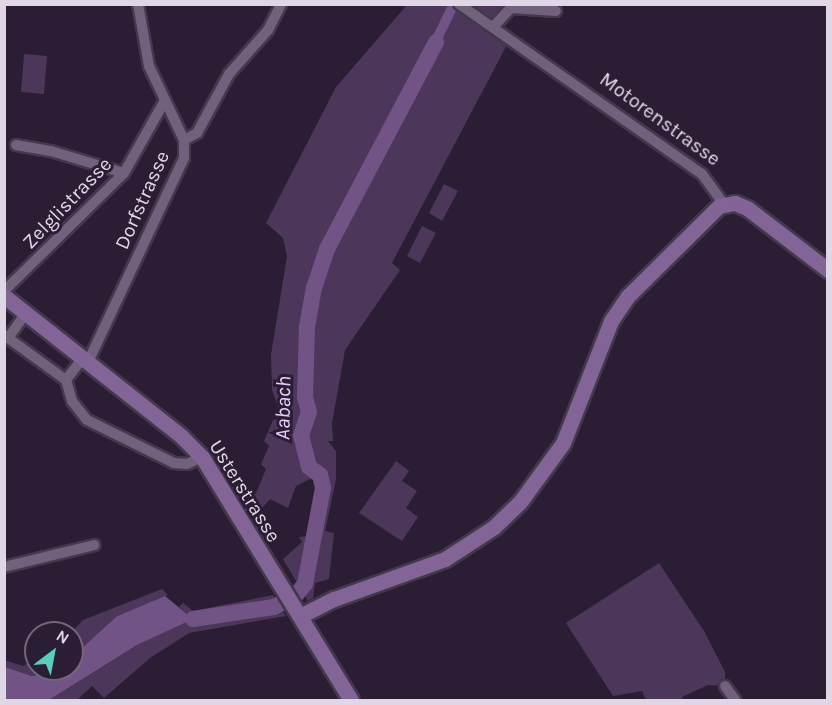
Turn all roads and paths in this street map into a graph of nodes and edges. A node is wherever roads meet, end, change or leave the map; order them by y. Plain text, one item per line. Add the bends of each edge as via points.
1 (138, 4) edge
2 (281, 4) edge
3 (465, 8) edge
4 (556, 11) dead end
5 (494, 26) junction
6 (164, 102) junction
7 (184, 140) junction
8 (16, 146) dead end
9 (124, 173) junction
10 (724, 204) junction
11 (828, 270) edge
12 (4, 291) edge
13 (4, 296) edge
14 (26, 313) junction
15 (7, 336) edge
16 (86, 360) junction
17 (66, 380) junction
18 (202, 457) junction
19 (94, 545) dead end
20 (4, 567) edge
21 (297, 610) junction
22 (725, 686) dead end
23 (351, 700) edge
24 (735, 700) edge

1 - 6 street via 146,52
2 - 7 street, Dorfstrasse via 268,30 229,74 197,133
3 - 5 street, Motorenstrasse
4 - 5 street via 511,8
5 - 10 street, Motorenstrasse via 708,178
6 - 7 street
6 - 9 street, Zelglistrasse
7 - 16 street, Dorfstrasse via 181,166
8 - 9 street via 51,151
9 - 12 street, Zelglistrasse
10 - 11 street via 747,208
10 - 21 street via 644,280 611,321 563,443 520,502 494,527 445,559
13 - 14 street, Usterstrasse
14 - 15 street
14 - 16 street, Usterstrasse
15 - 17 street
16 - 17 street, Dorfstrasse
16 - 18 street, Usterstrasse
17 - 18 street via 72,401 99,427 174,463 188,464
18 - 21 street, Usterstrasse via 250,540
19 - 20 street
21 - 23 street, Usterstrasse
22 - 24 street

